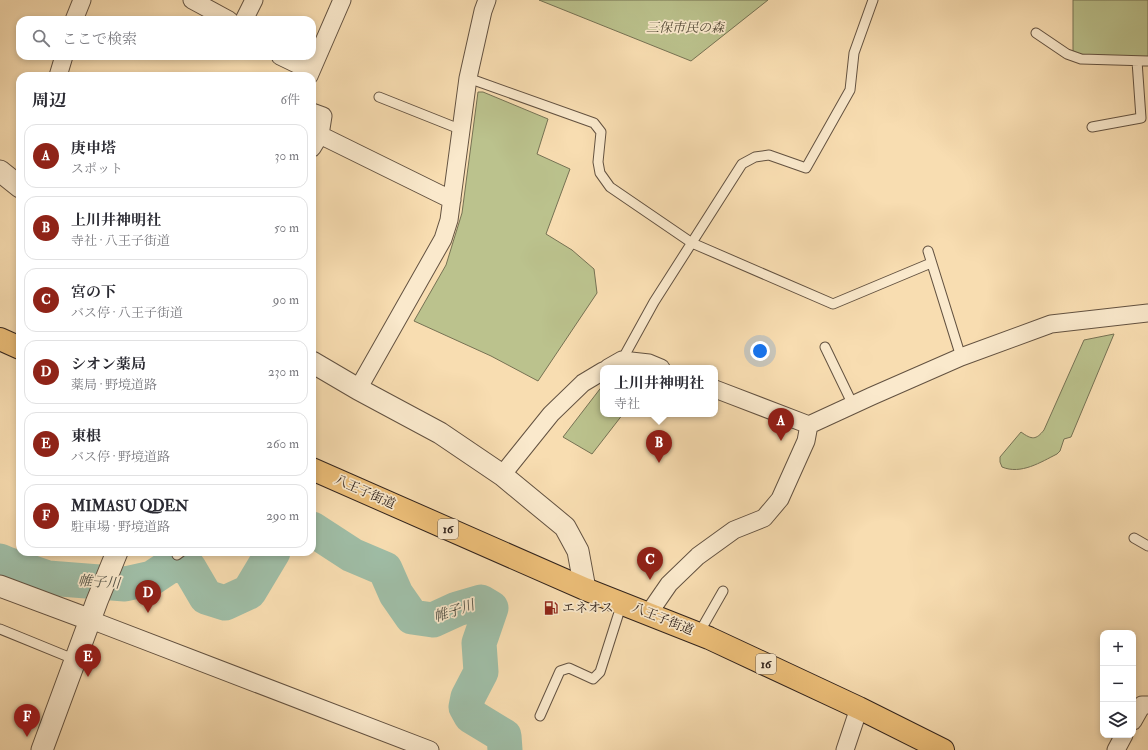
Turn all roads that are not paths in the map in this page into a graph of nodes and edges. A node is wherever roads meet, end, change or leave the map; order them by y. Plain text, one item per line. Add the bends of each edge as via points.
1 (82, 0) edge
2 (192, 0) edge
3 (254, 0) edge
4 (342, 0) edge
5 (487, 0) edge
6 (873, 0) edge
7 (209, 4) edge
8 (76, 16) edge
9 (224, 16) edge
10 (246, 16) edge
11 (1036, 33) dead end
12 (63, 60) edge
13 (287, 60) edge
14 (1137, 61) junction
15 (1148, 61) edge
16 (59, 72) edge
17 (307, 72) edge
18 (311, 72) edge
19 (468, 78) junction
20 (379, 97) dead end
21 (316, 113) edge
22 (1092, 127) dead end
23 (462, 130) junction
24 (316, 141) edge
25 (0, 171) edge
26 (16, 184) edge
27 (452, 200) junction
28 (692, 243) junction
29 (928, 251) dead end
30 (931, 263) junction
31 (1148, 313) edge
32 (0, 339) edge
33 (16, 346) edge
34 (825, 346) dead end
35 (960, 357) junction
36 (615, 364) edge
37 (654, 365) edge
38 (316, 368) edge
39 (600, 373) edge
40 (358, 389) junction
41 (718, 390) edge
42 (853, 405) junction
43 (809, 425) junction
44 (316, 471) edge
45 (502, 475) junction
46 (1134, 538) dead end
47 (1148, 546) edge
48 (115, 556) edge
49 (0, 586) edge
50 (584, 589) junction
51 (723, 591) dead end
52 (622, 603) junction
53 (94, 611) junction
54 (649, 613) junction
55 (0, 629) edge
56 (698, 634) junction
57 (76, 660) junction
58 (1148, 705) edge
59 (859, 708) junction
60 (540, 716) dead end
61 (1136, 716) edge
62 (1122, 738) edge
63 (42, 750) edge
64 (430, 750) edge
65 (845, 750) edge
66 (943, 750) edge
67 (1116, 750) edge

1 - 8 street
2 - 7 street
3 - 10 street
4 - 18 street
5 - 19 street
6 - 28 lane via 854,53 850,90 806,168 769,156 755,157 742,164
7 - 9 street
11 - 14 lane via 1067,54 1081,59
12 - 16 street
13 - 17 street
14 - 15 lane
14 - 22 lane via 1141,118
19 - 23 street
19 - 28 lane via 594,123 601,132 598,162 600,173 610,187
20 - 23 lane
21 - 24 street via 323,116
23 - 27 street
24 - 27 street
25 - 26 street
27 - 40 street via 443,240
28 - 30 lane via 833,304
28 - 36 lane
29 - 30 lane
30 - 35 lane
31 - 35 street via 1051,324
32 - 33 highway
34 - 42 lane
35 - 42 street
36 - 37 street
38 - 40 street
39 - 45 street via 584,383 551,414
40 - 45 street via 440,433
41 - 43 street
42 - 43 street
43 - 54 street via 806,441 780,499 764,518 734,530 698,556 669,584
44 - 50 highway, 八王子街道 / 16
45 - 50 street via 565,527 578,551
46 - 47 lane
48 - 53 street
49 - 53 street
50 - 52 highway, 八王子街道 / 16
51 - 56 lane
52 - 54 highway, 八王子街道 / 16
52 - 60 lane via 600,672 593,678 569,668 560,671
53 - 57 street
53 - 64 street
54 - 56 highway, 八王子街道 / 16
55 - 57 lane
56 - 59 highway, 八王子街道 / 16
57 - 63 street
58 - 61 street via 1142,705
59 - 65 street
59 - 66 highway, 八王子街道 / 16
62 - 67 street

